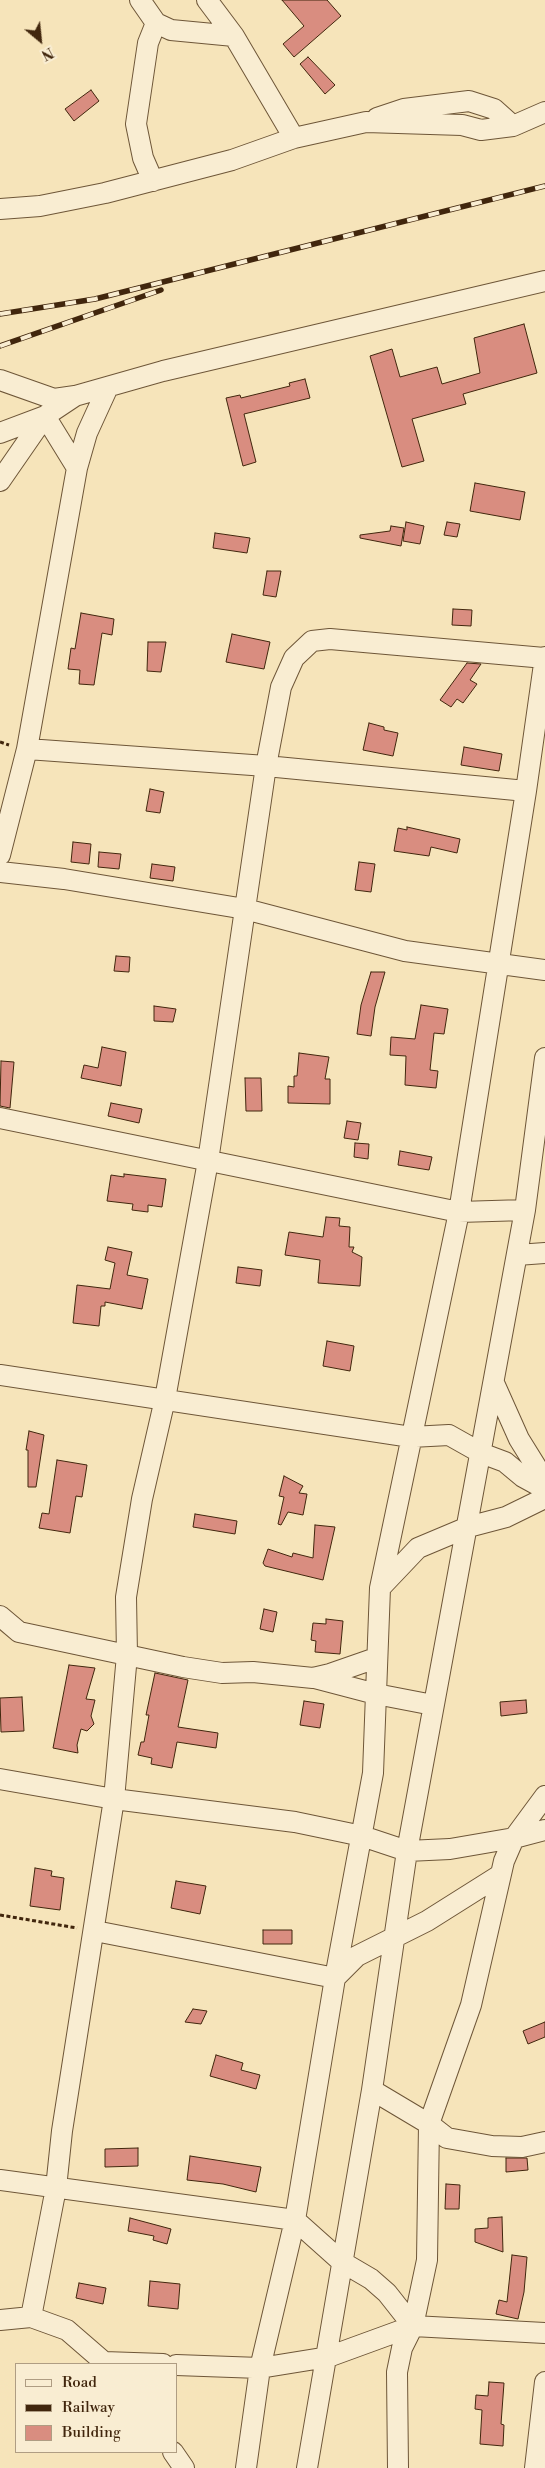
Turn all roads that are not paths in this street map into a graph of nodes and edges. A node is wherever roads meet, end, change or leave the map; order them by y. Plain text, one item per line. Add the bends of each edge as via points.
1 (140, 0) edge
2 (207, 0) edge
3 (156, 23) junction
4 (234, 36) junction
5 (545, 112) edge
6 (294, 138) junction
7 (152, 181) junction
8 (0, 209) edge
9 (545, 282) edge
10 (0, 380) edge
11 (108, 387) junction
12 (75, 396) junction
13 (45, 416) junction
14 (0, 432) edge
15 (78, 468) junction
16 (0, 480) edge
17 (545, 658) edge
18 (27, 749) junction
19 (266, 766) junction
20 (526, 792) junction
21 (0, 855) edge
22 (0, 872) edge
23 (245, 909) junction
24 (499, 963) junction
25 (545, 970) edge
26 (545, 1058) edge
27 (0, 1118) edge
28 (208, 1161) junction
29 (525, 1210) junction
30 (459, 1212) junction
31 (545, 1253) edge
32 (517, 1255) junction
33 (0, 1375) edge
34 (494, 1383) junction
35 (165, 1399) junction
36 (411, 1437) junction
37 (481, 1453) junction
38 (545, 1481) edge
39 (545, 1489) edge
40 (545, 1498) edge
41 (468, 1527) junction
42 (380, 1588) junction
43 (0, 1616) edge
44 (10, 1631) edge
45 (127, 1655) junction
46 (376, 1658) junction
47 (313, 1678) junction
48 (376, 1694) junction
49 (433, 1705) junction
50 (0, 1779) edge
51 (545, 1796) edge
52 (114, 1799) junction
53 (545, 1830) edge
54 (362, 1836) junction
55 (514, 1838) junction
56 (407, 1851) junction
57 (500, 1875) junction
58 (95, 1931) junction
59 (394, 1937) junction
60 (335, 1978) junction
61 (372, 2090) junction
62 (429, 2124) junction
63 (545, 2142) edge
64 (0, 2180) edge
65 (56, 2188) junction
66 (295, 2220) junction
67 (342, 2262) junction
68 (31, 2317) junction
69 (0, 2320) edge
70 (413, 2326) junction
71 (545, 2333) edge
72 (328, 2356) junction
73 (105, 2363) edge
74 (178, 2365) edge
75 (260, 2368) junction
76 (545, 2382) edge
77 (174, 2453) edge
78 (184, 2468) edge
79 (246, 2468) edge
80 (307, 2468) edge
81 (398, 2468) edge
82 (535, 2468) edge

1 - 3 street
2 - 4 street
3 - 4 street via 171,30
3 - 7 street via 148,43 136,124
4 - 6 street
5 - 6 street via 513,126 482,130 462,125 366,122
6 - 7 street via 232,160
7 - 8 street via 40,206
9 - 11 street via 163,371
10 - 12 street via 54,399
11 - 12 street
11 - 15 street via 87,433
12 - 13 street
13 - 14 street
13 - 15 street
13 - 16 street
15 - 18 street
17 - 19 street via 330,639 312,641 294,658 281,686
17 - 20 street
18 - 19 street
18 - 21 street
19 - 20 street
19 - 23 street
20 - 24 street
22 - 23 street via 64,878
23 - 24 street via 405,951
23 - 28 street
24 - 25 street
24 - 30 street
26 - 29 street
27 - 28 street
28 - 30 street
28 - 35 street
29 - 30 street
29 - 32 street
30 - 36 street
31 - 32 street
32 - 34 street
33 - 35 street
34 - 37 street
34 - 38 street via 519,1439
35 - 36 street
35 - 45 street via 142,1499 126,1597
36 - 37 street via 449,1435
36 - 42 street
37 - 39 street via 505,1462
37 - 41 street
40 - 41 street via 506,1517
41 - 42 street via 418,1548
41 - 49 street
42 - 46 street
43 - 44 street
44 - 45 street
45 - 47 street via 222,1673 253,1672
45 - 52 street
46 - 47 street
46 - 48 street
47 - 48 street
48 - 49 street
48 - 54 street via 373,1773
49 - 56 street
50 - 52 street
51 - 55 street
52 - 54 street via 295,1822
52 - 58 street
53 - 55 street
54 - 56 street
54 - 60 street
55 - 56 street via 450,1849
55 - 57 street
56 - 59 street
57 - 59 street via 427,1921
57 - 62 street via 471,2005
58 - 60 street
58 - 65 street via 62,2131
59 - 60 street via 357,1956
59 - 61 street
60 - 66 street
61 - 62 street
61 - 67 street
62 - 63 street via 447,2138 492,2146 522,2147
62 - 70 street via 427,2260
64 - 65 street
65 - 66 street
65 - 68 street
66 - 67 street
66 - 75 street
67 - 70 street via 372,2279
67 - 72 street
68 - 69 street
68 - 73 street via 68,2330
70 - 71 street
70 - 72 street
70 - 81 street via 402,2348 397,2372
72 - 75 street
72 - 80 street
74 - 75 street
75 - 79 street
76 - 82 street
77 - 78 street

